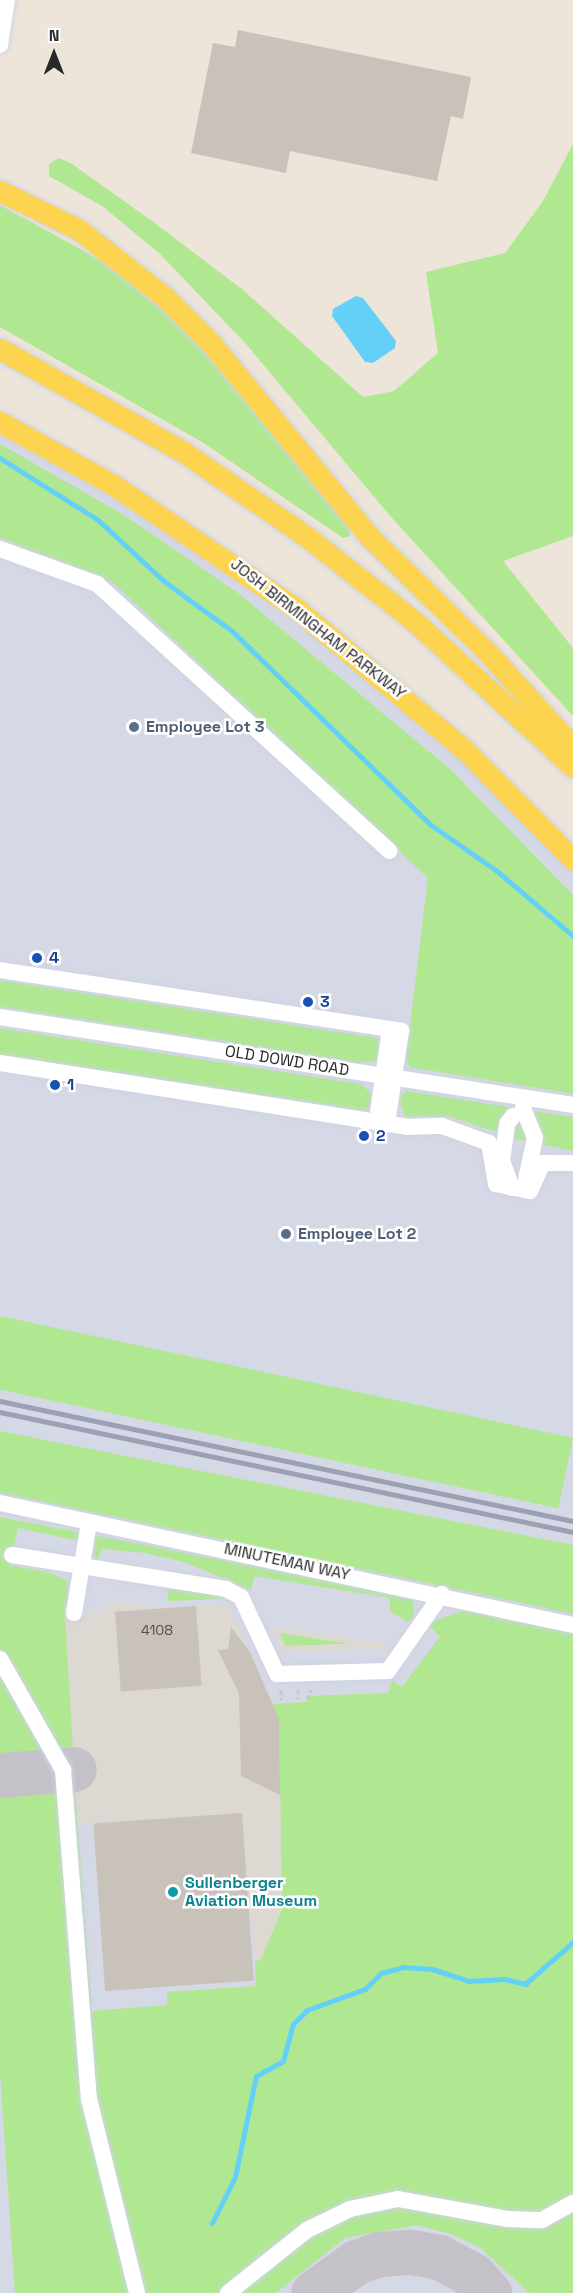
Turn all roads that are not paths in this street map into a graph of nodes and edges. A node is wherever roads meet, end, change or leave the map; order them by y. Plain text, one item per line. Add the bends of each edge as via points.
1 (7, 0) edge
2 (0, 45) edge
3 (0, 191) edge
4 (0, 349) edge
5 (0, 422) edge
6 (0, 549) edge
7 (573, 747) edge
8 (573, 767) edge
9 (389, 851) dead end
10 (573, 860) edge
11 (0, 970) edge
12 (0, 1017) edge
13 (0, 1063) edge
14 (389, 1077) junction
15 (573, 1105) edge
16 (520, 1107) junction
17 (382, 1123) junction
18 (573, 1163) edge
19 (518, 1183) junction
20 (0, 1503) edge
21 (89, 1522) junction
22 (12, 1555) dead end
23 (82, 1567) junction
24 (442, 1594) junction
25 (74, 1613) dead end
26 (573, 1625) edge
27 (0, 1659) edge
28 (573, 2203) edge
29 (137, 2293) edge
30 (228, 2293) edge

1 - 2 street
3 - 7 main road via 78,229 174,306 211,343 370,537 490,655
4 - 8 main road via 185,453 307,537 413,620
5 - 10 main road, JOSH BIRMINGHAM PARKWAY via 115,486 298,610 467,752
6 - 9 street via 97,584
11 - 14 street via 396,1030
12 - 14 street, OLD DOWD ROAD
13 - 17 street
14 - 16 street, OLD DOWD ROAD
14 - 17 street
15 - 16 street, OLD DOWD ROAD
16 - 19 street
16 - 19 street via 535,1138 530,1176
17 - 19 street via 442,1126 489,1143 496,1185
18 - 19 street via 543,1163
20 - 21 street, MINUTEMAN WAY
21 - 23 street
21 - 24 street, MINUTEMAN WAY
22 - 23 street
23 - 24 street via 205,1584 240,1597 277,1674 388,1671
23 - 25 street
24 - 26 street, MINUTEMAN WAY
27 - 29 street via 63,1770 89,2099
28 - 30 street via 542,2220 508,2219 398,2199 350,2209 307,2230

